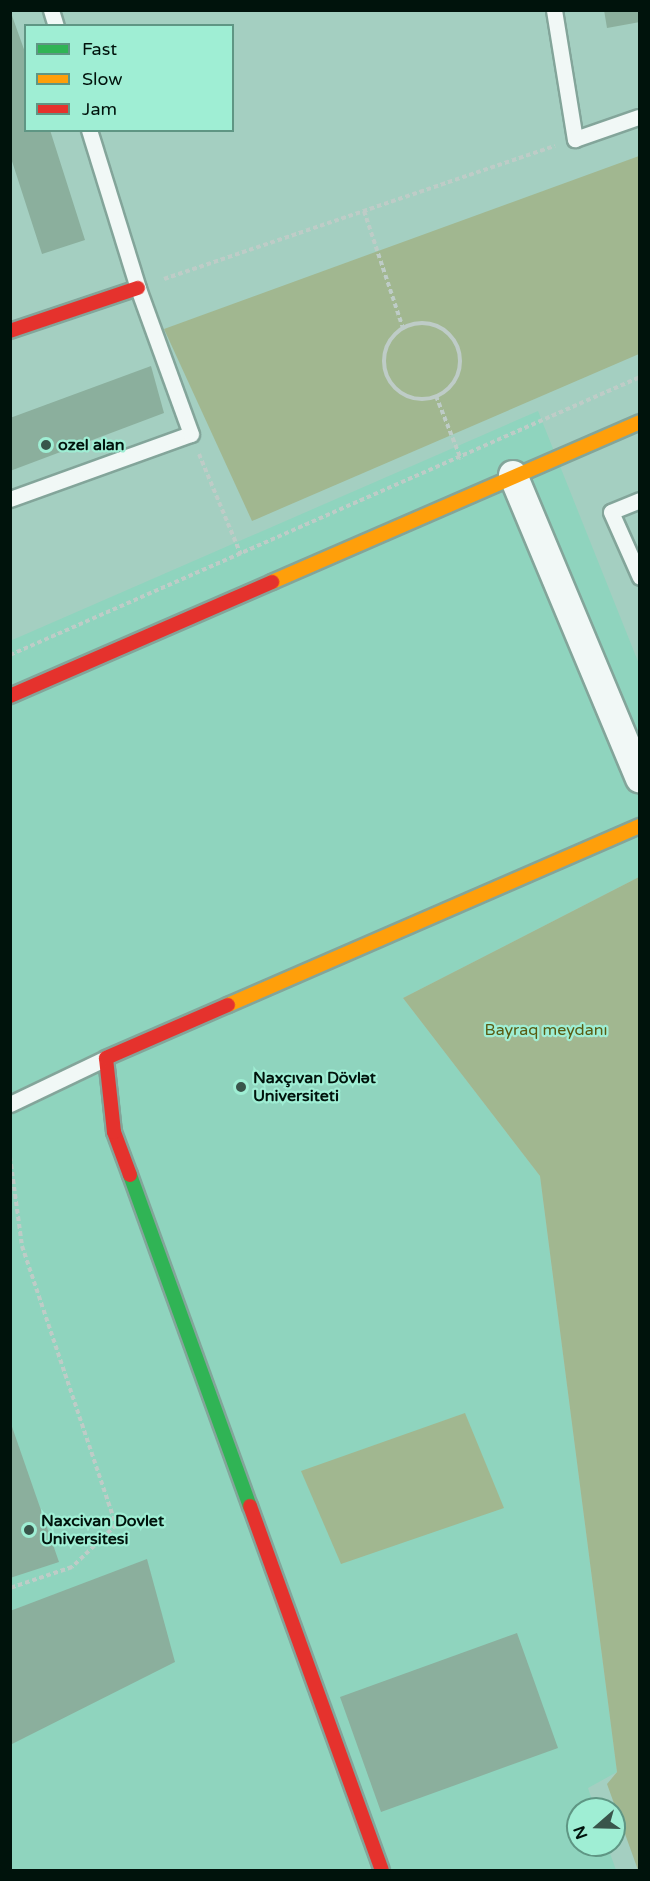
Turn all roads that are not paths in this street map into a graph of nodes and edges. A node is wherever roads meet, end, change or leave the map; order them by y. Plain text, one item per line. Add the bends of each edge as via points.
1 (554, 10) edge
2 (638, 117) edge
3 (90, 132) edge
4 (138, 288) junction
5 (10, 332) edge
6 (639, 422) edge
7 (513, 475) junction
8 (10, 499) edge
9 (639, 500) edge
10 (639, 577) edge
11 (10, 696) edge
12 (639, 778) edge
13 (639, 826) edge
14 (106, 1058) junction
15 (10, 1104) edge
16 (382, 1870) edge

1 - 2 lane via 576,139
3 - 4 lane
4 - 5 street
4 - 8 lane via 191,434
6 - 7 street
7 - 11 street
7 - 12 street
9 - 10 lane via 611,512
13 - 14 street
14 - 15 lane
14 - 16 street via 114,1132

